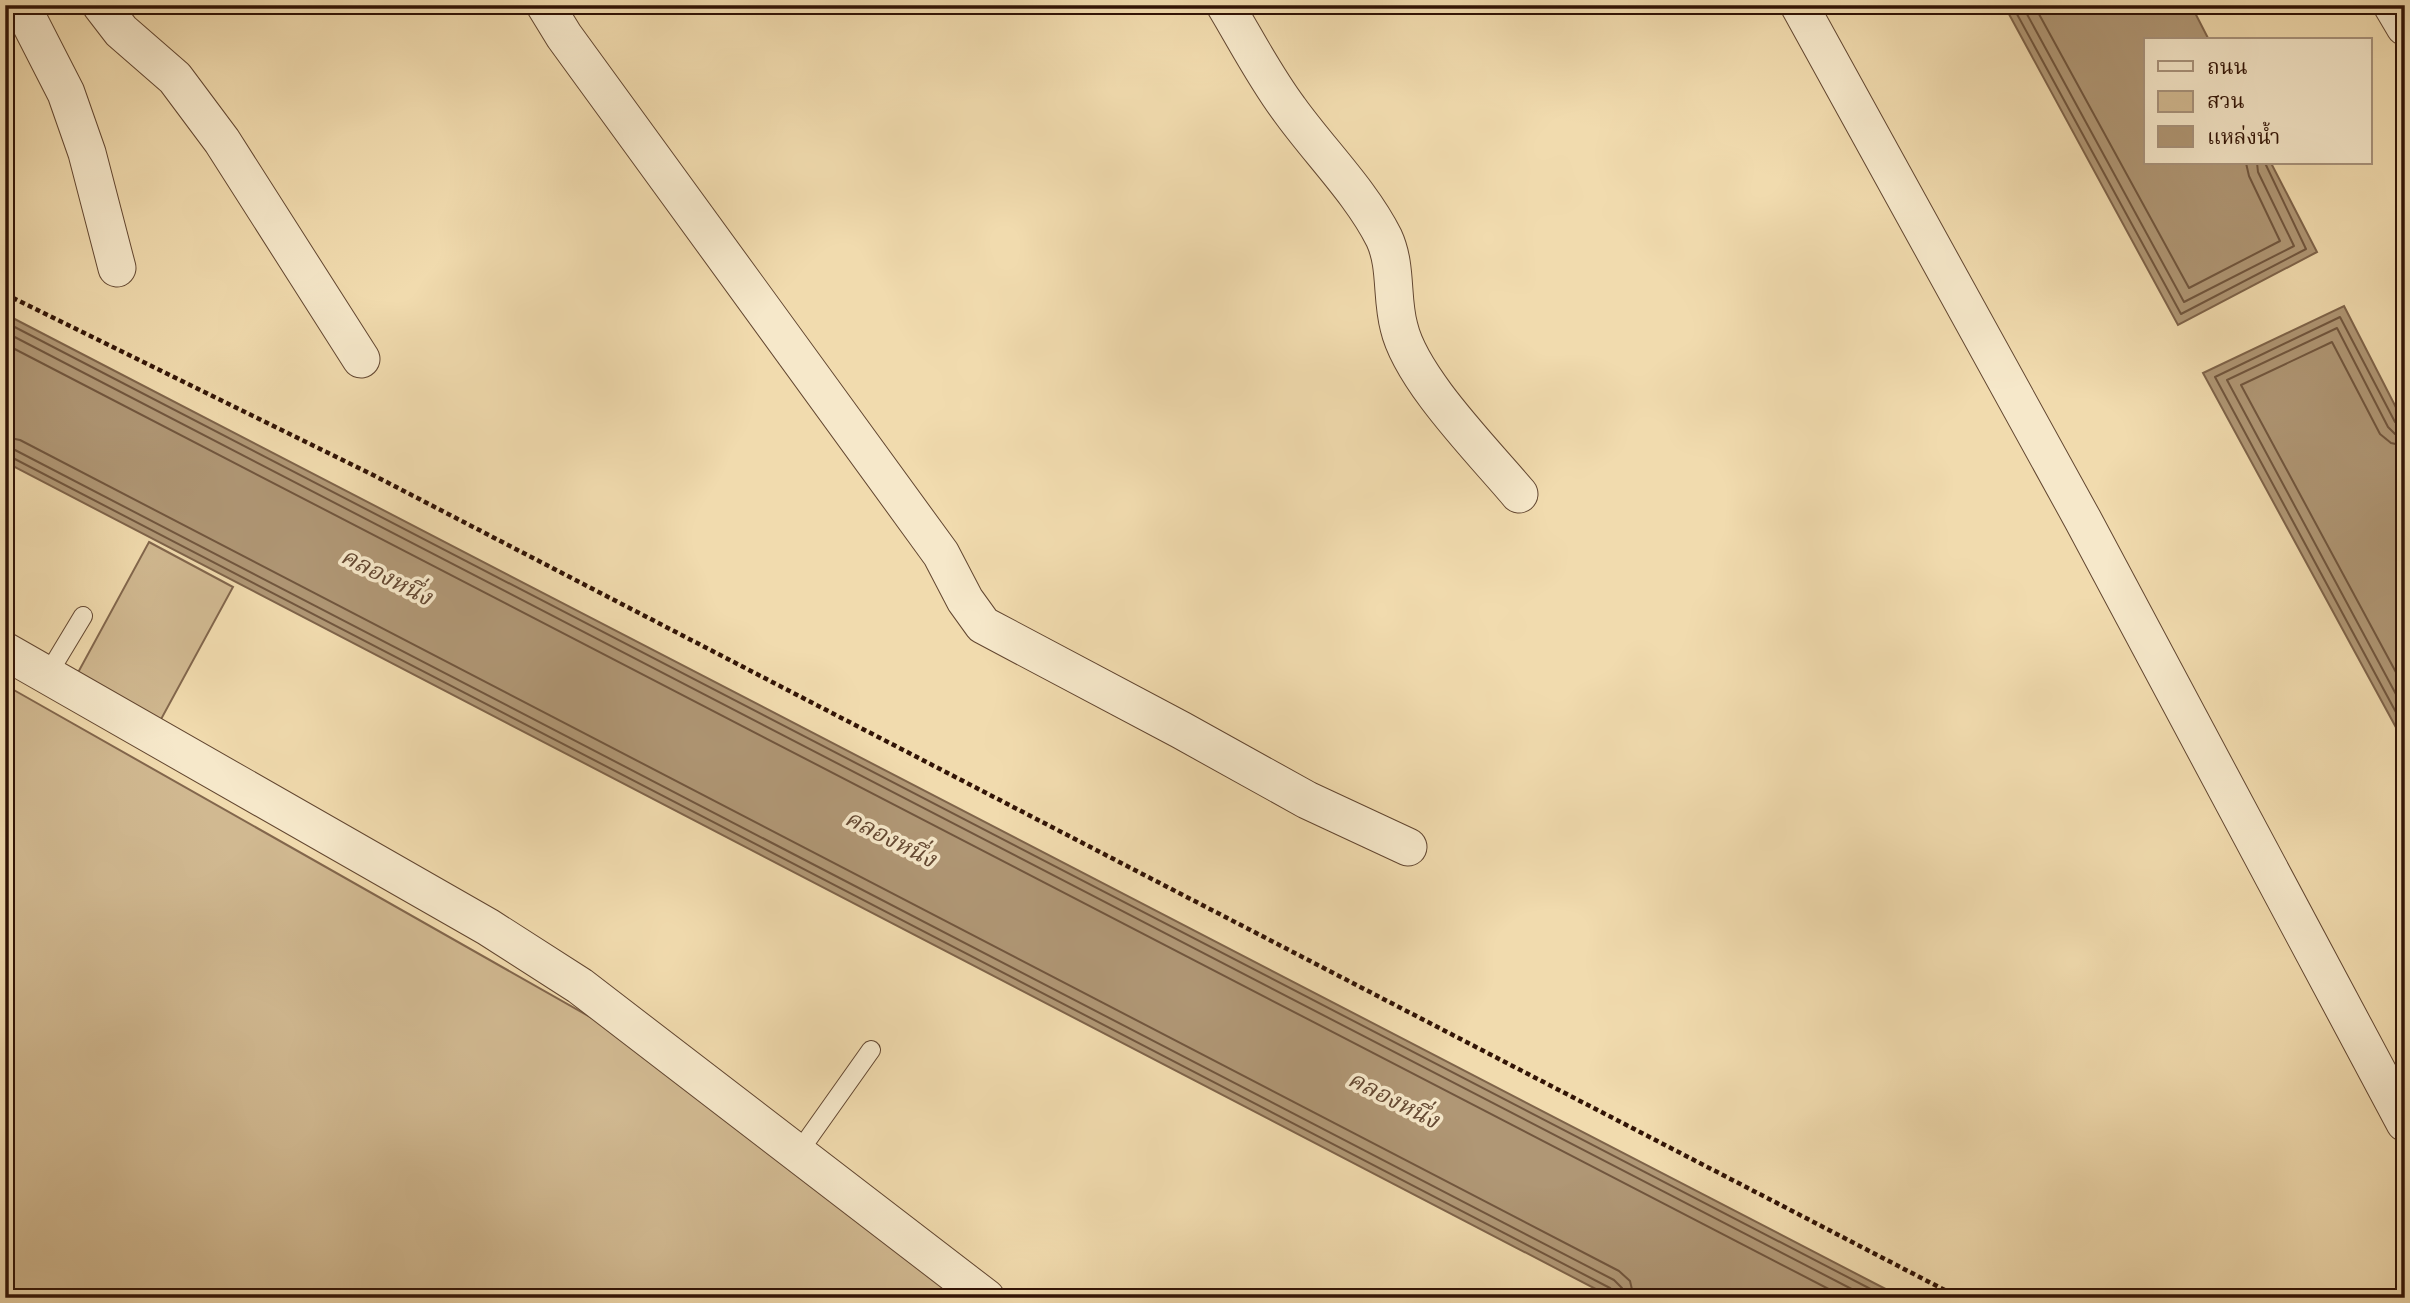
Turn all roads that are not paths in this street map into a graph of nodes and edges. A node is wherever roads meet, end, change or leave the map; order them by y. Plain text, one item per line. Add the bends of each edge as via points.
1 (22, 5) edge
2 (101, 5) edge
3 (545, 5) edge
4 (1225, 5) edge
5 (1799, 5) edge
6 (2392, 5) edge
7 (2405, 27) edge
8 (117, 268) dead end
9 (362, 359) dead end
10 (1519, 494) dead end
11 (83, 616) dead end
12 (5, 651) edge
13 (48, 674) junction
14 (1408, 847) dead end
15 (871, 1050) dead end
16 (2405, 1123) edge
17 (798, 1153) junction
18 (986, 1298) edge

1 - 8 street via 66,93
2 - 9 street via 121,31 175,78 222,141
3 - 14 street via 942,554 983,625 1307,800
4 - 10 street via 1287,107 1385,240 1398,326 1409,356
5 - 16 street via 2083,520
6 - 7 street
11 - 13 lane
12 - 13 street
13 - 17 street via 499,934 580,986
15 - 17 lane
17 - 18 street

